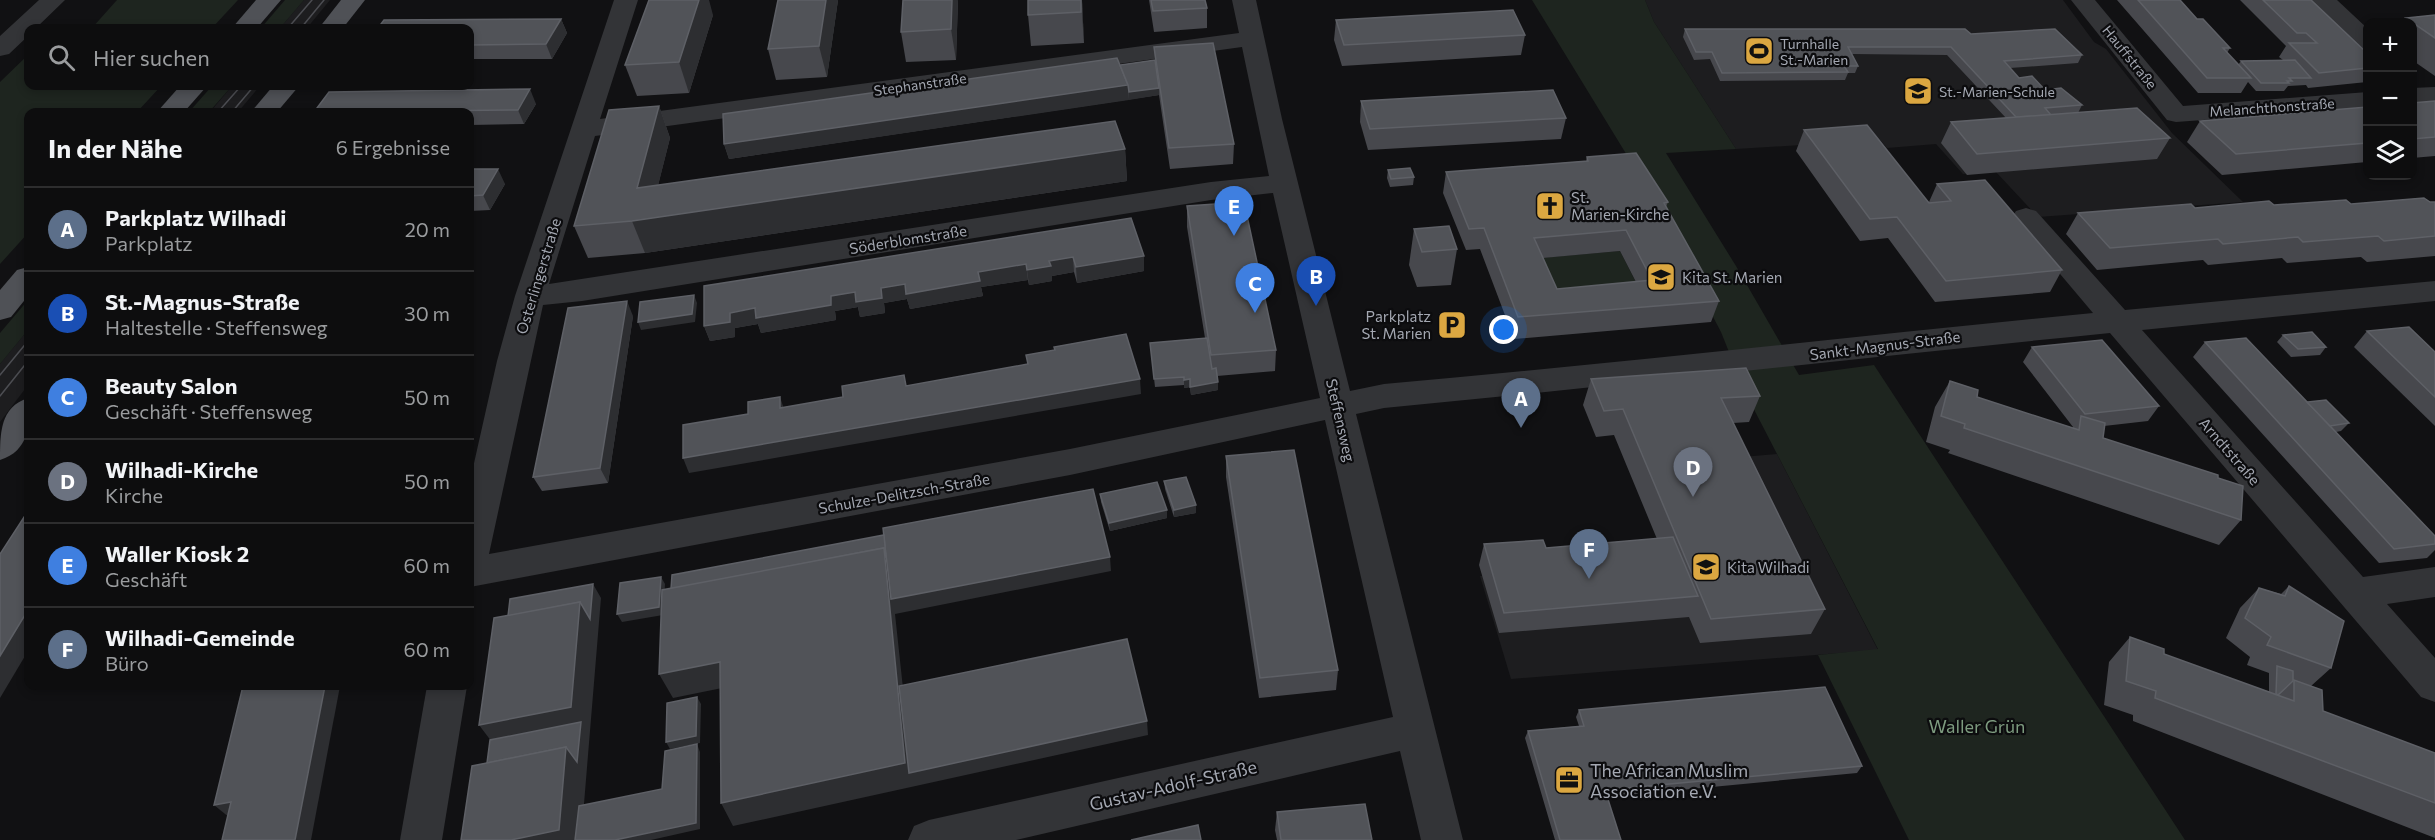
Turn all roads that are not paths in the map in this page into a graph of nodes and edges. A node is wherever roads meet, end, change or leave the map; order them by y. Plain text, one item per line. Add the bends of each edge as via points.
1 (53, 0) edge
2 (269, 0) edge
3 (353, 0) edge
4 (1244, 0) edge
5 (2083, 0) edge
6 (2323, 0) edge
7 (631, 1) edge
8 (27, 24) edge
9 (248, 24) edge
10 (334, 24) edge
11 (24, 27) edge
12 (1253, 38) junction
13 (2363, 39) edge
14 (0, 49) edge
15 (190, 90) edge
16 (283, 90) edge
17 (2363, 100) edge
18 (175, 108) edge
19 (267, 108) edge
20 (2176, 114) joint
21 (586, 129) junction
22 (1286, 183) junction
23 (2026, 217) dead end
24 (24, 282) edge
25 (2435, 291) edge
26 (530, 296) junction
27 (0, 310) edge
28 (2116, 322) junction
29 (1337, 406) junction
30 (24, 415) edge
31 (0, 447) edge
32 (474, 539) edge
33 (474, 571) edge
34 (2435, 582) edge
35 (2354, 593) junction
36 (2435, 685) edge
37 (446, 690) edge
38 (1416, 730) junction
39 (421, 840) edge
40 (929, 840) edge
41 (1442, 840) edge

1 - 8 street
2 - 9 main road
3 - 10 main road
4 - 12 street, Steffensweg
5 - 20 street, Hauffstraße
6 - 13 street
7 - 21 street, Osterlingerstraße
11 - 14 street
12 - 21 street, Stephanstraße
12 - 22 street, Steffensweg
15 - 18 main road
16 - 19 main road
17 - 20 street, Melanchthonstraße
21 - 26 street, Osterlingerstraße
22 - 26 street, Söderblomstraße via 1211,190
22 - 29 street, Steffensweg
23 - 28 street, Arndtstraße
24 - 27 main road
25 - 28 street, Sankt-Magnus-Straße
26 - 32 street, Osterlingerstraße
28 - 29 street, Sankt-Magnus-Straße via 1384,396
28 - 35 street, Arndtstraße
29 - 33 street, Schulze-Delitzsch-Straße via 1070,462
29 - 38 street, Steffensweg
30 - 31 main road
34 - 35 street
35 - 36 street, Arndtstraße
37 - 39 street
38 - 40 street, Gustav-Adolf-Straße
38 - 41 street, Steffensweg

